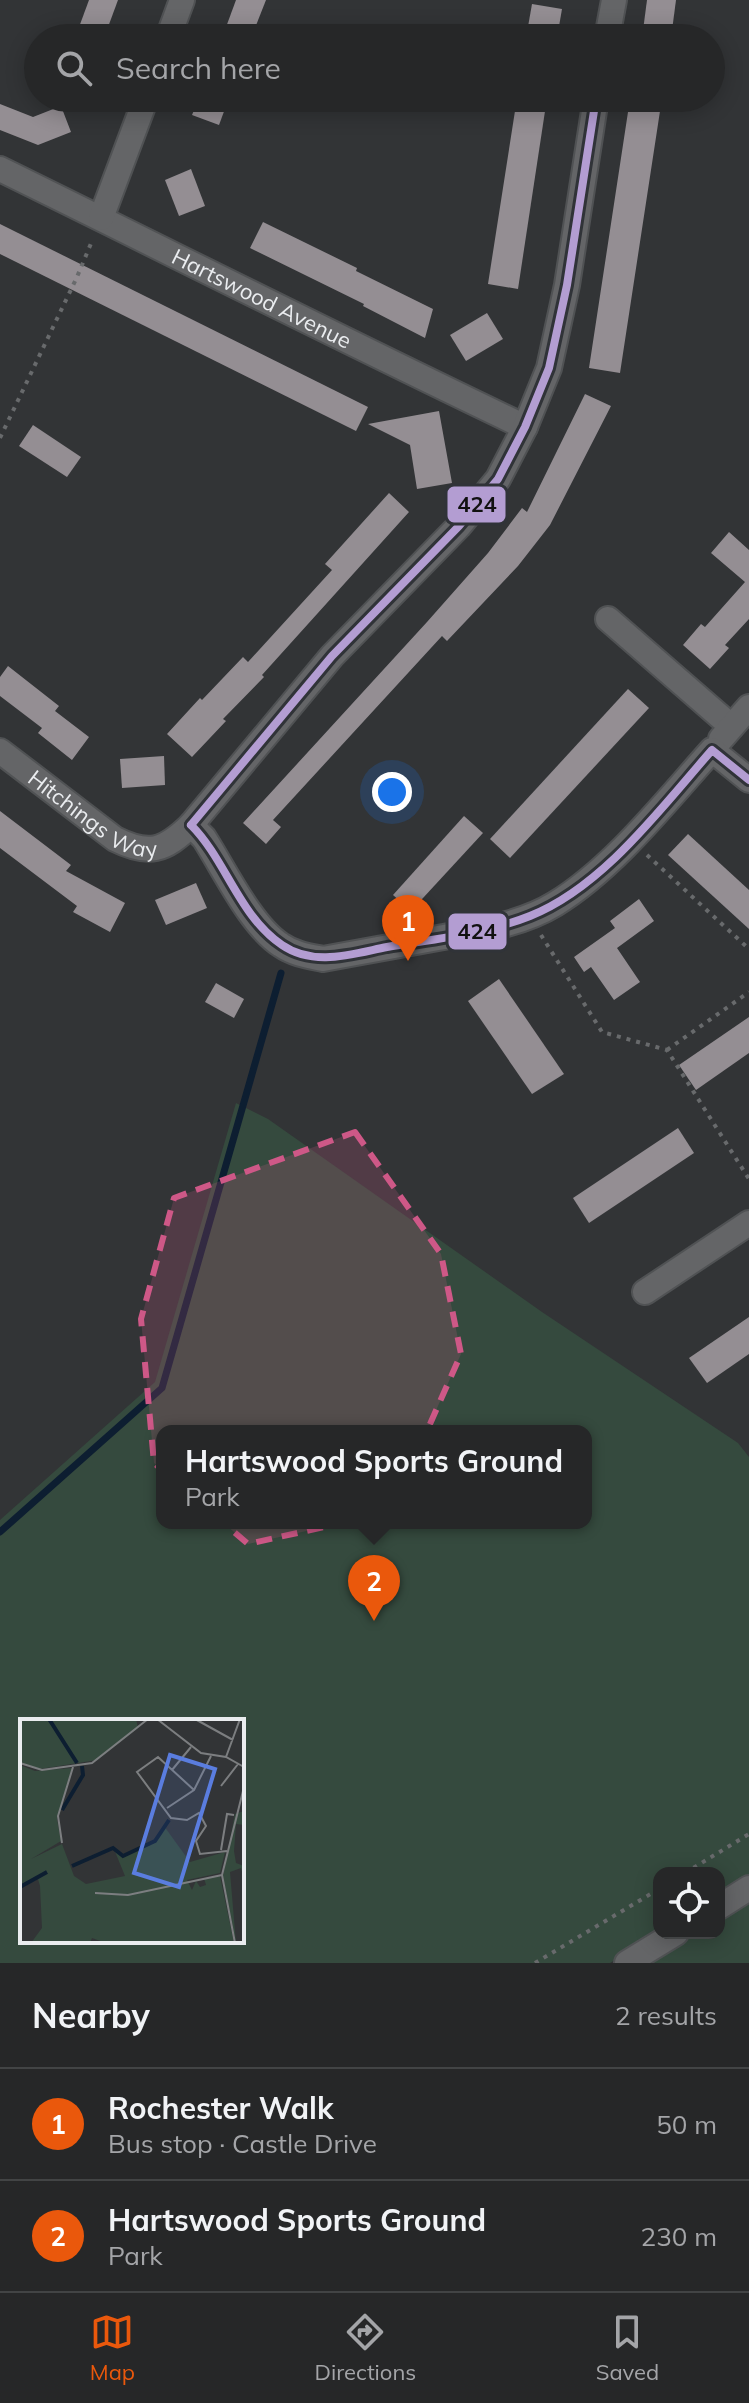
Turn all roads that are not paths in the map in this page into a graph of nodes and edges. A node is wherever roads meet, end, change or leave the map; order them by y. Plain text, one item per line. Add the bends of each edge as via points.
1 (182, 0) edge
2 (614, 0) edge
3 (173, 24) edge
4 (610, 24) edge
5 (141, 112) edge
6 (594, 112) edge
7 (0, 169) edge
8 (101, 218) junction
9 (525, 427) junction
10 (608, 619) dead end
11 (749, 707) edge
12 (731, 726) junction
13 (712, 750) junction
14 (0, 751) edge
15 (749, 780) edge
16 (191, 825) junction
17 (749, 1223) edge
18 (645, 1292) dead end
19 (749, 1888) edge
20 (725, 1903) edge
21 (666, 1939) edge
22 (627, 1963) edge

1 - 3 street
2 - 4 street
5 - 8 street
6 - 9 street, Hitchings Way via 549,368
7 - 8 street, Hartswood Avenue
8 - 9 street, Hartswood Avenue
9 - 16 street, Hitchings Way via 498,479 459,526 332,656
10 - 12 street
11 - 12 street
12 - 13 street
13 - 15 street
13 - 16 street via 631,839 553,905 480,930 323,959 300,955 264,931
14 - 16 street, Hitchings Way via 133,848 156,849 175,841
17 - 18 street
19 - 20 street
21 - 22 street

